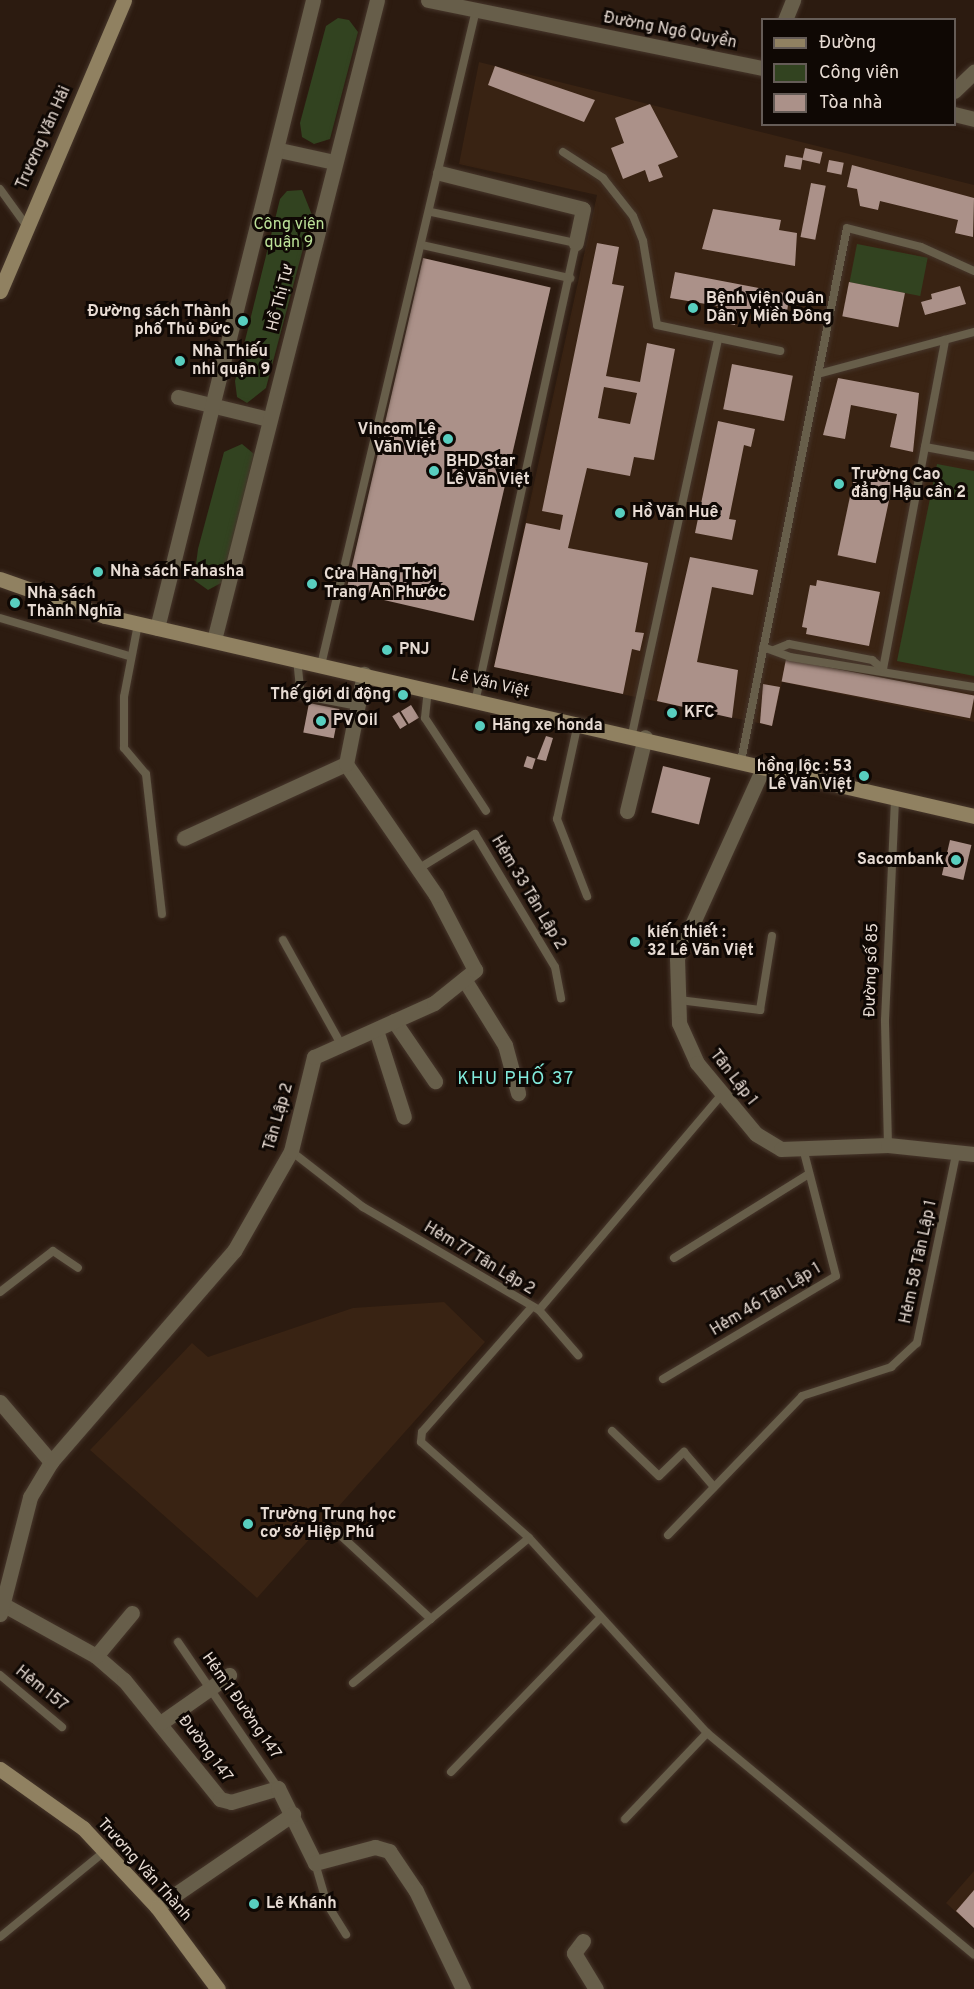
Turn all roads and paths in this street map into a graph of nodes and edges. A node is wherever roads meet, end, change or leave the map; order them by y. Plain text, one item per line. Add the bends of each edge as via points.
1 (124, 0) edge
2 (313, 0) edge
3 (377, 0) edge
4 (428, 0) edge
5 (793, 0) edge
6 (476, 10) junction
7 (786, 18) edge
8 (761, 68) edge
9 (974, 72) edge
10 (956, 89) edge
11 (956, 114) edge
12 (974, 119) edge
13 (279, 150) junction
14 (563, 152) dead end
15 (334, 162) junction
16 (440, 173) junction
17 (0, 189) edge
18 (431, 212) junction
19 (26, 225) junction
20 (576, 243) junction
21 (423, 245) junction
22 (974, 271) edge
23 (570, 278) junction
24 (0, 291) edge
25 (974, 332) edge
26 (718, 339) junction
27 (945, 340) junction
28 (780, 351) dead end
29 (818, 374) junction
30 (178, 397) dead end
31 (212, 405) junction
32 (268, 419) junction
33 (925, 447) junction
34 (974, 456) edge
35 (0, 579) edge
36 (0, 618) edge
37 (138, 624) junction
38 (157, 628) junction
39 (214, 640) junction
40 (763, 647) junction
41 (129, 656) junction
42 (297, 660) junction
43 (321, 665) junction
44 (883, 669) junction
45 (364, 674) junction
46 (974, 687) edge
47 (428, 689) junction
48 (476, 699) junction
49 (358, 706) junction
50 (578, 722) junction
51 (638, 736) junction
52 (741, 760) junction
53 (346, 764) junction
54 (764, 766) junction
55 (895, 797) junction
56 (486, 811) dead end
57 (627, 811) dead end
58 (974, 816) edge
59 (184, 838) dead end
60 (418, 869) junction
61 (587, 896) dead end
62 (162, 914) dead end
63 (772, 936) dead end
64 (284, 939) dead end
65 (464, 979) junction
66 (561, 998) dead end
67 (679, 1000) junction
68 (394, 1021) junction
69 (376, 1030) junction
70 (341, 1044) junction
71 (435, 1081) dead end
72 (518, 1093) dead end
73 (722, 1094) junction
74 (404, 1117) dead end
75 (888, 1144) junction
76 (291, 1151) junction
77 (804, 1152) junction
78 (956, 1154) junction
79 (974, 1154) edge
80 (809, 1174) junction
81 (674, 1258) dead end
82 (78, 1268) dead end
83 (0, 1292) edge
84 (535, 1309) junction
85 (578, 1355) dead end
86 (663, 1379) dead end
87 (0, 1402) edge
88 (612, 1431) dead end
89 (51, 1462) junction
90 (714, 1487) junction
91 (337, 1532) dead end
92 (668, 1535) dead end
93 (529, 1538) junction
94 (2, 1610) edge
95 (132, 1613) dead end
96 (600, 1618) junction
97 (431, 1619) junction
98 (178, 1642) dead end
99 (96, 1656) junction
100 (0, 1675) edge
101 (230, 1675) dead end
102 (352, 1683) dead end
103 (212, 1691) junction
104 (162, 1722) junction
105 (62, 1727) dead end
106 (707, 1733) junction
107 (0, 1769) edge
108 (451, 1772) dead end
109 (278, 1788) junction
110 (293, 1814) junction
111 (625, 1819) dead end
112 (105, 1851) junction
113 (315, 1863) junction
114 (157, 1907) junction
115 (346, 1935) dead end
116 (0, 1937) edge
117 (583, 1941) dead end
118 (974, 1954) edge
119 (218, 1989) edge
120 (463, 1989) edge
121 (596, 1989) edge

1 - 19 main road, Trương Văn Hải
2 - 13 street
3 - 15 street, Hồ Thị Tư
4 - 6 street, Đường Ngô Quyền
5 - 7 street
6 - 8 street, Đường Ngô Quyền
6 - 16 lane
9 - 10 street
11 - 12 street
13 - 15 street
13 - 31 street
14 - 26 lane via 603,178 633,216 643,241 657,325
15 - 32 street, Hồ Thị Tư
16 - 18 lane
16 - 20 street via 583,209
17 - 19 lane
18 - 20 lane
18 - 21 lane
19 - 24 main road, Trương Văn Hải
20 - 23 lane
21 - 23 lane
21 - 43 lane
22 - 29 lane via 921,247 847,228
23 - 48 lane
25 - 27 lane
26 - 28 lane
26 - 51 lane
27 - 29 lane
27 - 33 lane
29 - 40 lane
30 - 31 street
31 - 32 street
31 - 38 street
32 - 39 street, Hồ Thị Tư
33 - 34 lane
33 - 44 lane
35 - 37 main road, Lê Văn Việt
36 - 41 lane
37 - 38 main road, Lê Văn Việt
37 - 41 lane
38 - 39 main road, Lê Văn Việt
39 - 42 main road, Lê Văn Việt
40 - 44 lane via 865,671
40 - 52 lane
41 - 62 lane via 124,748 146,774
42 - 43 main road, Lê Văn Việt
42 - 49 lane via 301,695
43 - 45 main road, Lê Văn Việt
44 - 46 lane
45 - 47 main road, Lê Văn Việt
45 - 49 street
47 - 48 main road, Lê Văn Việt
47 - 56 lane via 425,718
48 - 50 main road, Lê Văn Việt
49 - 53 street
50 - 51 main road, Lê Văn Việt
50 - 61 lane via 556,819
51 - 52 main road, Lê Văn Việt
51 - 57 street
52 - 54 main road, Lê Văn Việt
53 - 59 street
53 - 60 street
54 - 55 main road, Lê Văn Việt
54 - 67 street, Tân Lập 1 via 677,958
55 - 58 main road, Lê Văn Việt
55 - 75 lane, Đường số 85 via 885,1020
60 - 65 street via 475,970
60 - 66 lane, Hẻm 33 Tân Lập 2 via 475,834 555,967
63 - 67 lane via 760,1010
64 - 70 lane
65 - 68 street, Tân Lập 2 via 434,1003
65 - 72 street via 505,1045
67 - 73 street, Tân Lập 1 via 686,1042
68 - 69 street, Tân Lập 2
68 - 71 street
69 - 70 street, Tân Lập 2
69 - 74 street
70 - 76 street, Tân Lập 2 via 314,1057
73 - 77 street, Tân Lập 1 via 756,1134 781,1149
73 - 84 lane, Hẻm 77 Tân Lập 2
75 - 77 street, Tân Lập 1
75 - 78 street, Tân Lập 1
76 - 84 lane, Hẻm 77 Tân Lập 2 via 363,1207
76 - 89 street, Tân Lập 2 via 234,1251
77 - 80 lane, Hẻm 46 Tân Lập 1
78 - 79 street, Tân Lập 1
78 - 90 lane, Hẻm 58 Tân Lập 1 via 917,1343 891,1367 802,1396
80 - 81 lane
80 - 86 lane, Hẻm 46 Tân Lập 1 via 836,1276
82 - 83 lane via 53,1251
84 - 85 lane
84 - 93 lane via 421,1436
87 - 89 street
88 - 90 lane via 659,1476 684,1452
89 - 94 street, Tân Lập 2 via 30,1497
90 - 92 lane, Hẻm 58 Tân Lập 1
91 - 97 lane
93 - 96 lane
93 - 97 lane
94 - 99 street, Đường 147
95 - 99 street
96 - 106 lane
96 - 108 lane
97 - 102 lane
98 - 103 lane, Hẻm 1 Đường 147
99 - 104 street, Đường 147
100 - 105 lane, Hẻm 157
101 - 103 street
103 - 104 street
103 - 109 lane, Hẻm 1 Đường 147
104 - 109 street, Đường 147 via 220,1798 231,1802
106 - 111 lane
106 - 118 lane
107 - 112 main road, Trương Văn Thành via 83,1828
109 - 110 street
110 - 113 street
110 - 114 street
112 - 114 main road, Trương Văn Thành
112 - 116 lane
113 - 115 lane via 327,1904
113 - 120 street via 375,1847 389,1851 416,1892
114 - 119 main road, Trương Văn Thành
117 - 121 street via 574,1953

